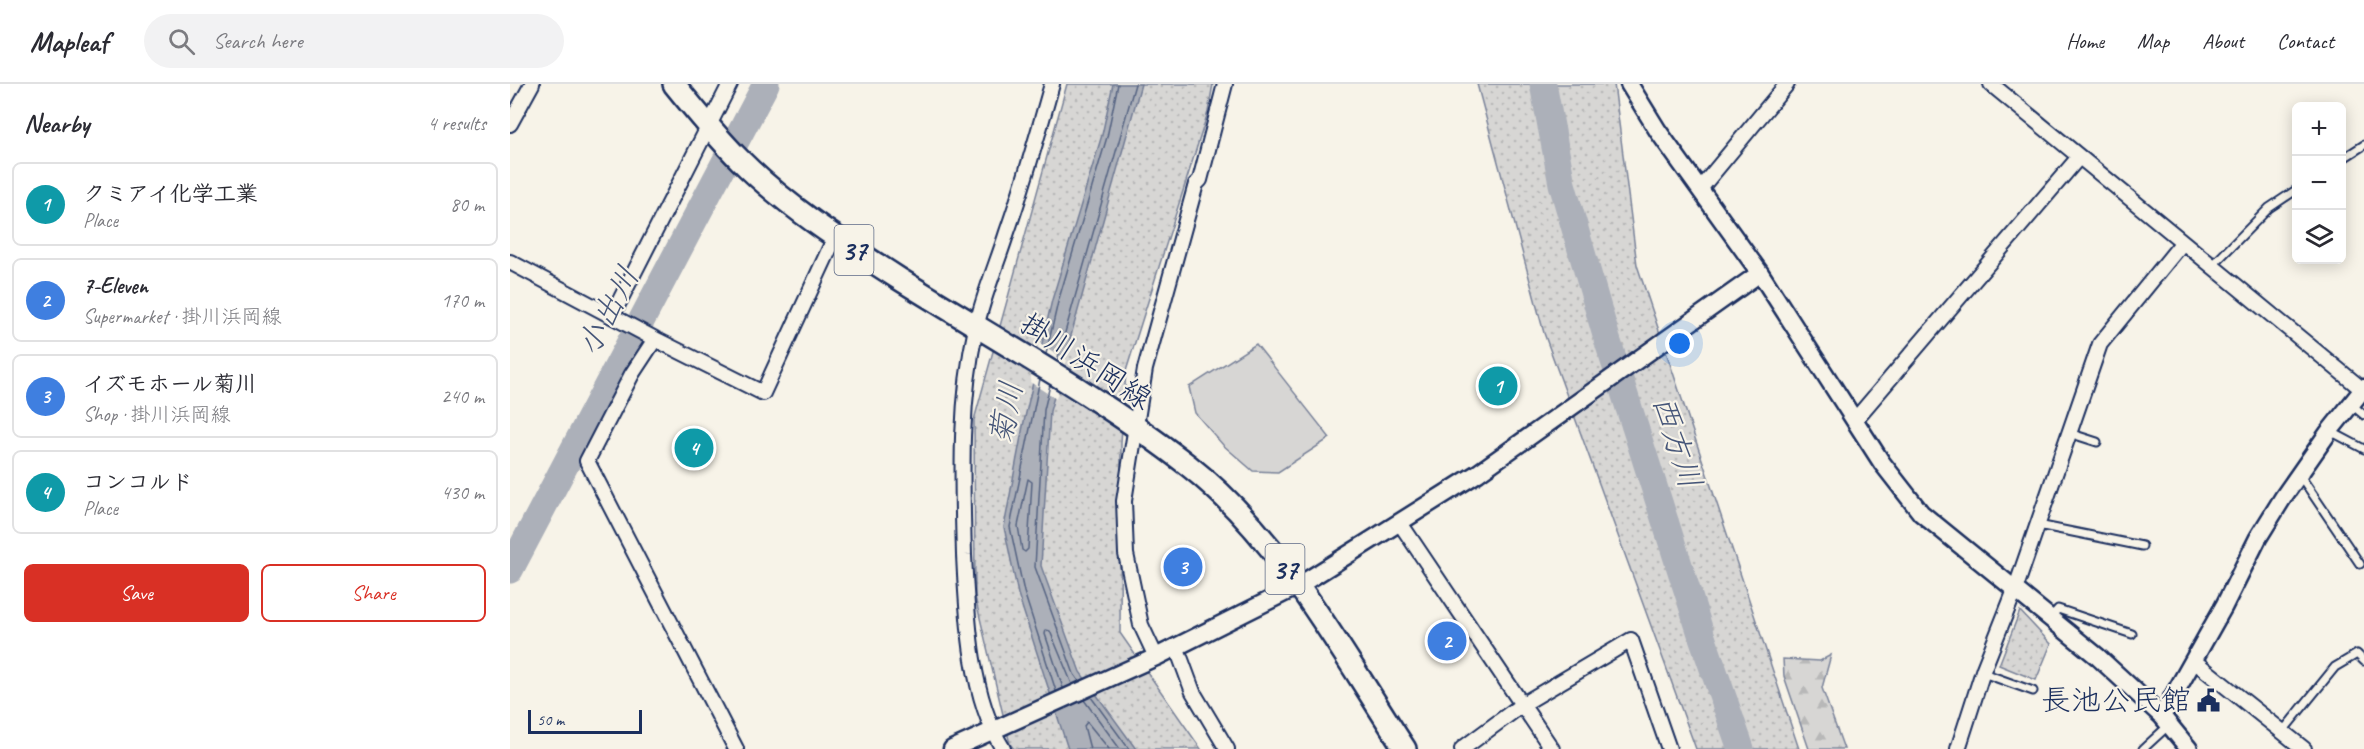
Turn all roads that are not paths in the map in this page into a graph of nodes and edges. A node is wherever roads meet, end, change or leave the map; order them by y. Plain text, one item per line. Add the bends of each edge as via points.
1 (532, 84) edge
2 (674, 84) edge
3 (730, 84) edge
4 (1052, 84) edge
5 (1225, 84) edge
6 (1629, 84) edge
7 (1787, 84) edge
8 (1991, 84) edge
9 (510, 124) edge
10 (711, 129) junction
11 (2364, 145) edge
12 (2346, 156) edge
13 (2079, 157) junction
14 (1700, 189) junction
15 (2292, 193) edge
16 (835, 237) junction
17 (2183, 242) junction
18 (510, 262) edge
19 (2212, 266) junction
20 (1760, 273) junction
21 (612, 316) junction
22 (976, 327) junction
23 (655, 339) junction
24 (2363, 389) edge
25 (2358, 409) edge
26 (1854, 421) junction
27 (1131, 424) junction
28 (2330, 431) junction
29 (2069, 433) junction
30 (2097, 442) dead end
31 (2364, 449) edge
32 (2299, 474) junction
33 (1400, 523) junction
34 (2037, 525) junction
35 (2142, 546) dead end
36 (2360, 564) dead end
37 (1298, 586) junction
38 (2015, 590) junction
39 (2050, 618) junction
40 (2132, 634) dead end
41 (1176, 646) junction
42 (1150, 659) junction
43 (2194, 661) junction
44 (2364, 661) edge
45 (1983, 673) junction
46 (2033, 691) dead end
47 (1523, 704) junction
48 (2166, 720) junction
49 (994, 729) junction
50 (2283, 731) junction
51 (736, 749) edge
52 (952, 749) edge
53 (1003, 749) edge
54 (1227, 749) edge
55 (1405, 749) edge
56 (1462, 749) edge
57 (1552, 749) edge
58 (1669, 749) edge
59 (1958, 749) edge
60 (2144, 749) edge
61 (2189, 749) edge
62 (2304, 749) edge

1 - 9 street
2 - 10 main road, 掛川浜岡線 / 37
3 - 10 street
4 - 22 street
5 - 27 street
6 - 14 street
7 - 14 street
8 - 13 street
10 - 16 main road, 掛川浜岡線 / 37 via 741,161
10 - 21 street
11 - 12 lane
13 - 17 street
13 - 26 street
14 - 20 street
15 - 19 lane via 2269,208
16 - 22 main road, 掛川浜岡線 / 37
16 - 23 street via 764,393
17 - 19 street
17 - 29 street via 2100,344
18 - 21 street
19 - 24 street
20 - 26 street
20 - 33 street via 1478,473
21 - 23 street
22 - 27 main road, 掛川浜岡線 / 37
22 - 49 street via 962,429 966,612 973,657
23 - 51 street via 632,374 587,461
24 - 25 street
25 - 28 street
26 - 38 street via 1921,513
27 - 37 main road, 掛川浜岡線 / 37 via 1238,510
27 - 42 street via 1124,501 1126,554
28 - 31 lane
28 - 32 street
29 - 30 lane
29 - 34 street
32 - 36 lane
32 - 43 street via 2258,538
33 - 37 street
33 - 47 street
34 - 35 lane
34 - 38 street
37 - 41 street
37 - 55 main road, 掛川浜岡線 / 37
38 - 39 street
38 - 45 street
39 - 40 lane via 2058,609
39 - 48 street
41 - 42 street
41 - 54 street via 1193,692
42 - 49 street
43 - 48 street
43 - 50 street
44 - 50 lane via 2357,654 2335,667
45 - 46 lane
45 - 59 street
47 - 56 street
47 - 57 street
47 - 58 street via 1631,640
48 - 60 lane
48 - 61 street
49 - 52 street
49 - 53 street
50 - 62 street

